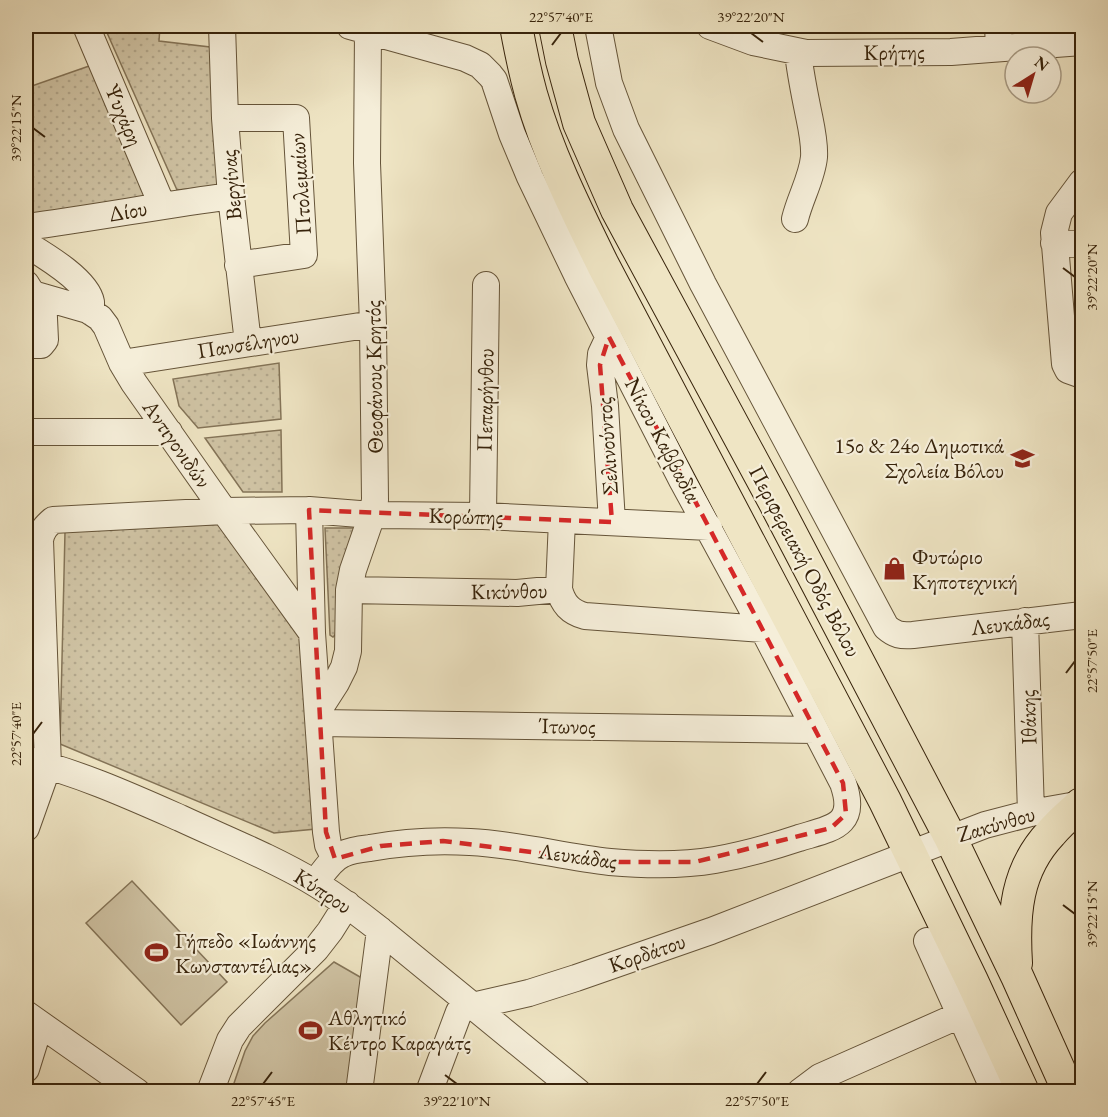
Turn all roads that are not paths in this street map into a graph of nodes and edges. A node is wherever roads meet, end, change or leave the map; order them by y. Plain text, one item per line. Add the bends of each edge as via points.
1 (86, 26) edge
2 (222, 26) edge
3 (516, 26) edge
4 (555, 26) edge
5 (598, 26) edge
6 (710, 26) edge
7 (359, 28) edge
8 (999, 37) edge
9 (1083, 42) edge
10 (798, 52) junction
11 (225, 118) junction
12 (1083, 182) edge
13 (231, 196) junction
14 (162, 205) junction
15 (795, 219) dead end
16 (26, 227) edge
17 (1054, 243) junction
18 (26, 244) edge
19 (1083, 244) edge
20 (238, 265) junction
21 (486, 285) dead end
22 (34, 291) edge
23 (91, 312) junction
24 (374, 324) junction
25 (609, 337) junction
26 (248, 343) junction
27 (26, 345) edge
28 (122, 363) junction
29 (1078, 374) edge
30 (26, 432) edge
31 (169, 432) junction
32 (309, 510) junction
33 (224, 511) junction
34 (372, 515) junction
35 (483, 516) junction
36 (562, 520) junction
37 (612, 522) junction
38 (709, 527) junction
39 (558, 589) junction
40 (349, 590) junction
41 (1083, 615) edge
42 (1025, 621) junction
43 (764, 628) junction
44 (312, 633) junction
45 (318, 717) junction
46 (815, 730) junction
47 (37, 763) edge
48 (1082, 804) edge
49 (1031, 813) junction
50 (846, 814) joint
51 (26, 828) edge
52 (950, 837) junction
53 (912, 853) junction
54 (335, 859) junction
55 (315, 883) junction
56 (346, 904) junction
57 (380, 930) junction
58 (927, 941) dead end
59 (1017, 976) junction
60 (473, 1005) junction
61 (960, 1015) junction
62 (33, 1019) edge
63 (26, 1069) edge
64 (124, 1088) edge
65 (210, 1092) edge
66 (359, 1092) edge
67 (429, 1092) edge
68 (578, 1092) edge
69 (800, 1092) edge
70 (995, 1092) edge
71 (1023, 1092) edge
72 (1069, 1092) edge

1 - 14 street, Ψυχάρη
2 - 11 street, Βεργίνας
3 - 53 main road, Περιφερειακή Οδός Βόλου via 540,123 582,223
4 - 52 main road, Περιφερειακή Οδός Βόλου via 579,123 618,210
5 - 42 street, Λευκάδας via 609,83 647,173 886,627 901,636
6 - 10 street, Κρήτης via 753,42
7 - 24 street, Θεοφάνους Κρητός
7 - 25 street, Νίκου Καββαδία via 457,55 480,65 490,75 530,177
8 - 9 street, Κρήτης
8 - 10 street, Κρήτης via 951,52
10 - 15 street via 814,156
11 - 13 street, Βεργίνας
11 - 20 street, Πτολεμαίων via 296,118 304,255
12 - 17 street via 1059,213
13 - 14 street, Δίου
13 - 20 street, Βεργίνας
14 - 16 street, Δίου
17 - 19 street
17 - 29 street via 1065,364
18 - 23 street via 81,285 90,298
20 - 26 street, Βεργίνας
21 - 35 street, Πεπαρήνθου
22 - 23 street
22 - 27 street via 45,340 41,345
23 - 28 street, Αντιγονιδών via 104,323
24 - 26 street, Πανσέληνου
24 - 34 street, Θεοφάνους Κρητός via 376,485
25 - 37 street, Σελινούντος via 600,365
25 - 38 street, Νίκου Καββαδία
26 - 28 street, Πανσέληνου
28 - 31 street, Αντιγονιδών
30 - 31 street
31 - 33 street, Αντιγονιδών
32 - 33 street, Κορώπης
32 - 34 street, Κορώπης
32 - 44 street
33 - 44 street, Αντιγονιδών
33 - 47 street, Κορώπης via 63,519 53,520 45,527 40,540
34 - 35 street, Κορώπης
34 - 40 street, Θεοφάνους Κρητός
35 - 36 street, Κορώπης
36 - 37 street, Κορώπης
36 - 39 street
37 - 38 street, Κορώπης
38 - 43 street, Νίκου Καββαδία
39 - 40 street, Κικύνθου via 517,593
39 - 43 street, Κικύνθου via 567,608 585,616
40 - 45 street, Θεοφάνους Κρητός via 348,651
41 - 42 street, Λευκάδας
42 - 49 street, Ιθάκης
43 - 46 street, Νίκου Καββαδία
44 - 45 street
45 - 46 street, Ίτωνος
45 - 54 street via 326,832
46 - 50 street, Νίκου Καββαδία via 843,783
47 - 51 street
47 - 55 street, Κύπρου via 139,800
48 - 49 street, Ζακύνθου
48 - 59 main road via 1041,845 1025,874 1015,920
49 - 52 street, Ζακύνθου
50 - 54 street, Λευκάδας via 831,828 749,852 695,862 619,862 489,843 443,841 381,846
52 - 53 street, Ζακύνθου
52 - 59 main road, Περιφερειακή Οδός Βόλου
53 - 60 street, Κορδάτου via 711,931 576,978
53 - 71 main road, Περιφερειακή Οδός Βόλου
54 - 55 street
55 - 56 street, Κύπρου
56 - 57 street, Κύπρου
56 - 65 street via 316,949 239,1026
57 - 60 street, Κύπρου
57 - 66 street
58 - 61 street
59 - 72 main road, Περιφερειακή Οδός Βόλου
60 - 67 street via 459,1012
60 - 68 street, Κύπρου
61 - 69 street via 820,1077
61 - 70 street
62 - 63 street
62 - 64 street

